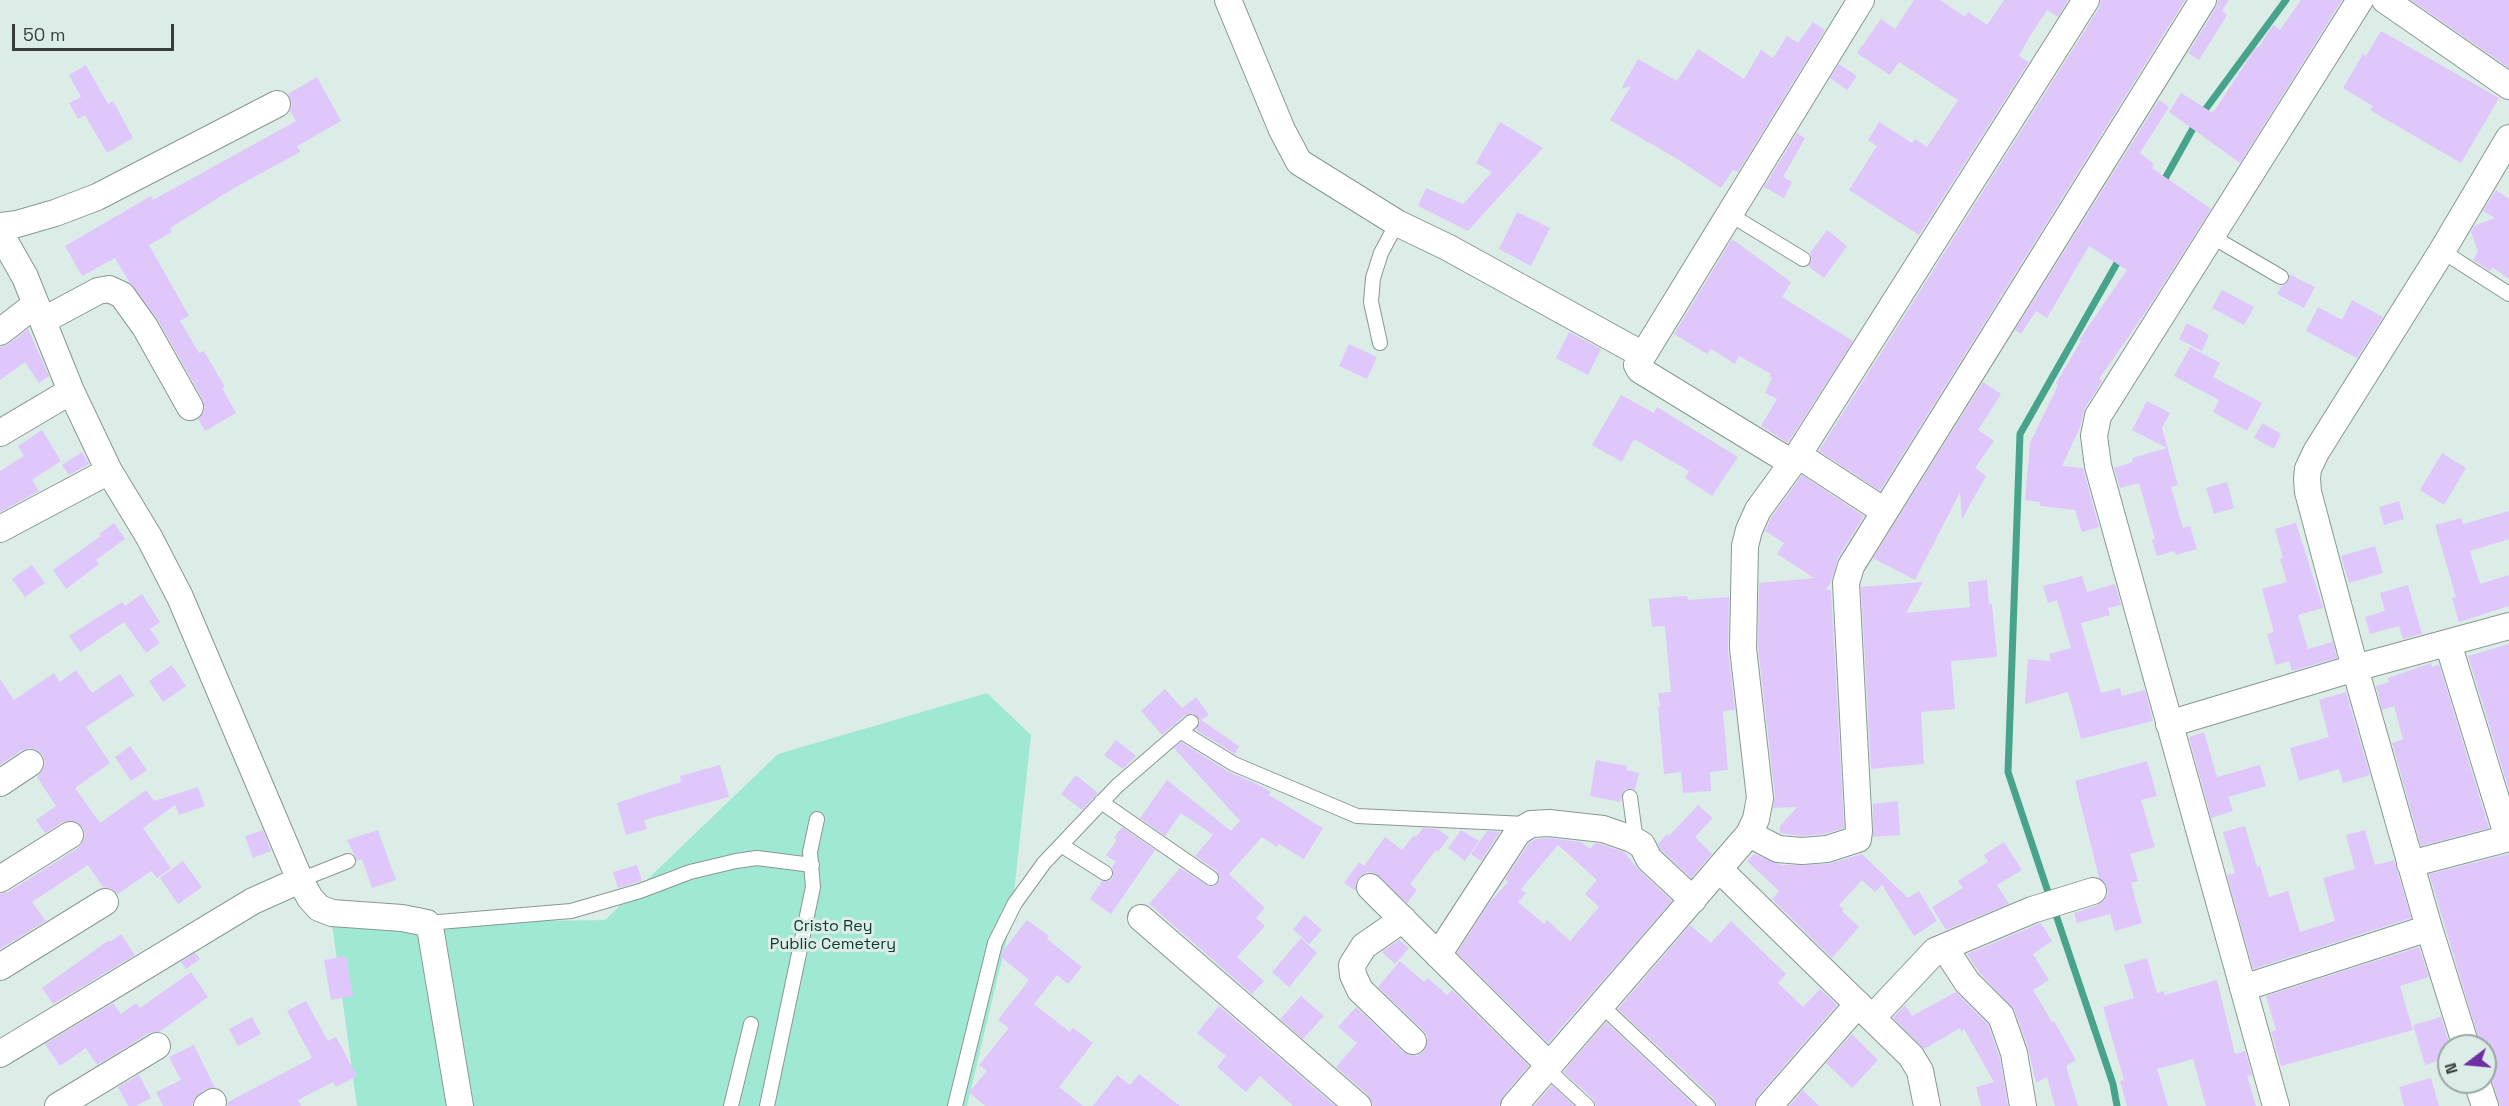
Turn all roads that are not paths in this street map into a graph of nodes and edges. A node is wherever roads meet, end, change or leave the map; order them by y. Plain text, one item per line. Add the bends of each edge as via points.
1 (1228, 0) edge
2 (1861, 0) edge
3 (2086, 0) edge
4 (2203, 0) edge
5 (2360, 0) edge
6 (2385, 0) edge
7 (2509, 86) edge
8 (277, 104) dead end
9 (2509, 138) edge
10 (1730, 214) junction
11 (1397, 223) junction
12 (0, 226) edge
13 (0, 233) edge
14 (2211, 236) junction
15 (2442, 251) junction
16 (1803, 259) dead end
17 (2281, 277) dead end
18 (2509, 294) edge
19 (40, 312) junction
20 (0, 332) edge
21 (1380, 343) dead end
22 (1643, 355) junction
23 (71, 391) junction
24 (190, 407) dead end
25 (0, 433) edge
26 (1795, 459) junction
27 (110, 471) junction
28 (1884, 511) junction
29 (0, 530) edge
30 (2509, 626) edge
31 (2448, 643) junction
32 (2355, 668) junction
33 (2169, 724) junction
34 (30, 763) dead end
35 (0, 783) edge
36 (1630, 797) dead end
37 (1101, 802) junction
38 (817, 819) dead end
39 (1531, 824) junction
40 (1749, 834) junction
41 (70, 835) dead end
42 (2508, 838) edge
43 (1636, 842) junction
44 (1061, 845) junction
45 (348, 861) dead end
46 (2410, 864) junction
47 (812, 865) junction
48 (1720, 870) junction
49 (1105, 873) dead end
50 (1211, 878) dead end
51 (0, 879) edge
52 (300, 880) junction
53 (1370, 887) dead end
54 (2084, 893) dead end
55 (1693, 900) junction
56 (105, 902) dead end
57 (1141, 918) dead end
58 (1403, 919) junction
59 (427, 923) junction
60 (2429, 928) junction
61 (1944, 947) junction
62 (1438, 955) junction
63 (0, 967) edge
64 (2243, 988) junction
65 (1602, 1006) junction
66 (1865, 1011) junction
67 (751, 1024) dead end
68 (2462, 1034) edge
69 (1413, 1041) dead end
70 (157, 1046) dead end
71 (0, 1054) edge
72 (1548, 1067) junction
73 (58, 1106) edge
74 (460, 1106) edge
75 (731, 1106) edge
76 (767, 1106) edge
77 (955, 1106) edge
78 (1358, 1106) edge
79 (1514, 1106) edge
80 (1587, 1106) edge
81 (1708, 1106) edge
82 (1769, 1106) edge
83 (1927, 1106) edge
84 (2023, 1106) edge
85 (2276, 1106) edge

1 - 11 street via 1299,162
2 - 10 street
3 - 26 street
4 - 28 street
5 - 14 street
6 - 7 street
8 - 12 street via 97,197 55,213
9 - 15 street
10 - 16 lane
10 - 22 street
11 - 21 lane via 1373,278 1371,302
11 - 22 street
13 - 19 street via 18,261
14 - 17 lane
14 - 33 street via 2098,416 2094,436 2098,466
15 - 18 lane
15 - 32 street via 2308,469 2308,492
19 - 20 street
19 - 23 street
19 - 24 street via 98,291 109,289 123,295
22 - 26 street via 1637,365 1640,370
23 - 25 street
23 - 27 street
26 - 28 street
26 - 40 street via 1758,510 1745,546 1743,648 1760,798
27 - 29 street
27 - 52 street via 180,597
28 - 40 street via 1851,566 1846,583 1858,839 1827,849 1802,851 1778,849
30 - 31 street
31 - 32 street
31 - 42 street
32 - 33 street
32 - 46 street
33 - 64 street
34 - 35 street
36 - 43 lane
37 - 39 lane via 1185,726 1234,764 1357,816
37 - 44 lane
37 - 50 lane
38 - 47 lane via 810,852
39 - 43 street via 1603,829
39 - 62 street via 1518,832
40 - 48 street
41 - 51 street
42 - 46 street
43 - 55 street
44 - 49 lane
44 - 77 lane via 1015,903 995,944
45 - 52 lane
46 - 60 street
47 - 59 lane via 757,858 736,861 571,911
47 - 76 lane via 813,887
48 - 55 street
48 - 66 street
52 - 59 street via 319,908 332,914
52 - 71 street via 252,902
53 - 58 street
54 - 61 street
55 - 65 street
56 - 63 street
57 - 78 street
58 - 62 street
58 - 69 street via 1364,946 1352,965 1360,990
59 - 74 street
60 - 64 street
60 - 68 street
61 - 66 street
61 - 84 street via 1967,982 2001,1016 2014,1053
62 - 72 street
64 - 85 street
65 - 72 street
65 - 81 lane
66 - 82 street
66 - 83 street via 1911,1056 1920,1071
67 - 75 lane
70 - 73 street
72 - 79 street
72 - 80 lane

